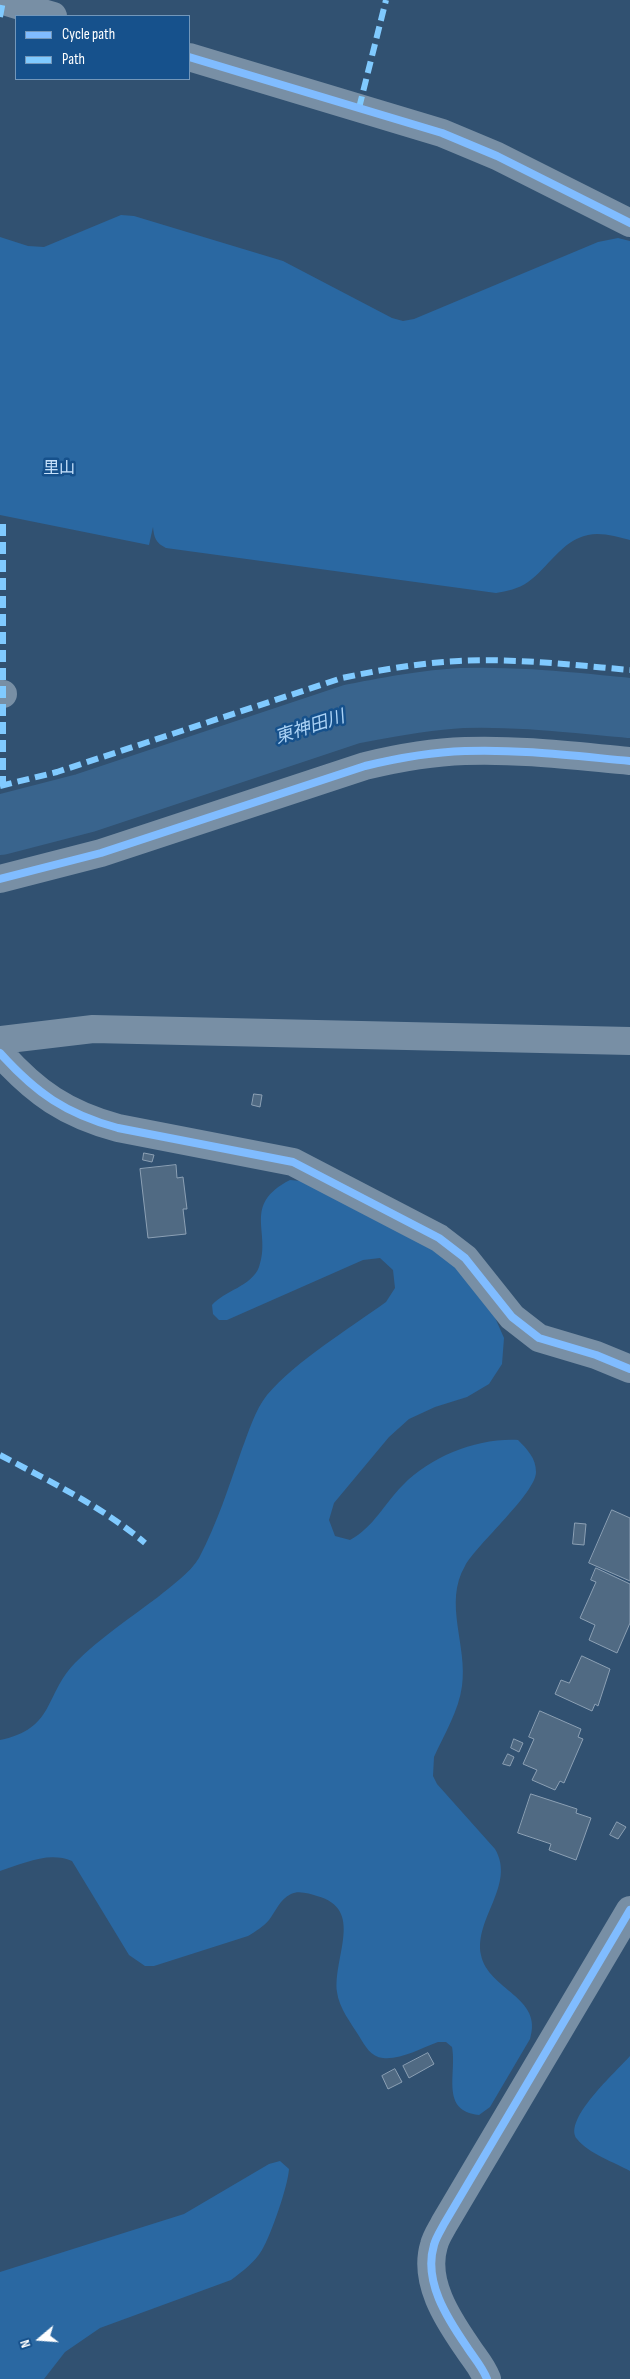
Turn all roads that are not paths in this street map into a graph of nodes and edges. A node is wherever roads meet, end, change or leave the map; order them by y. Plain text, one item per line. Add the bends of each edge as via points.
1 (0, 0) edge
2 (50, 15) edge
3 (190, 57) edge
4 (630, 223) edge
5 (630, 761) edge
6 (0, 879) edge
7 (0, 1040) edge
8 (630, 1041) edge
9 (0, 1053) edge
10 (630, 1369) edge
11 (630, 1910) edge
12 (487, 2379) edge

1 - 2 street
3 - 4 street via 442,133 497,156
5 - 6 street via 496,751 398,758 101,854
7 - 8 street via 93,1029
9 - 10 street via 42,1094 91,1121 293,1162 439,1238 465,1258 512,1317 539,1338
11 - 12 street via 434,2245 431,2269 436,2293

